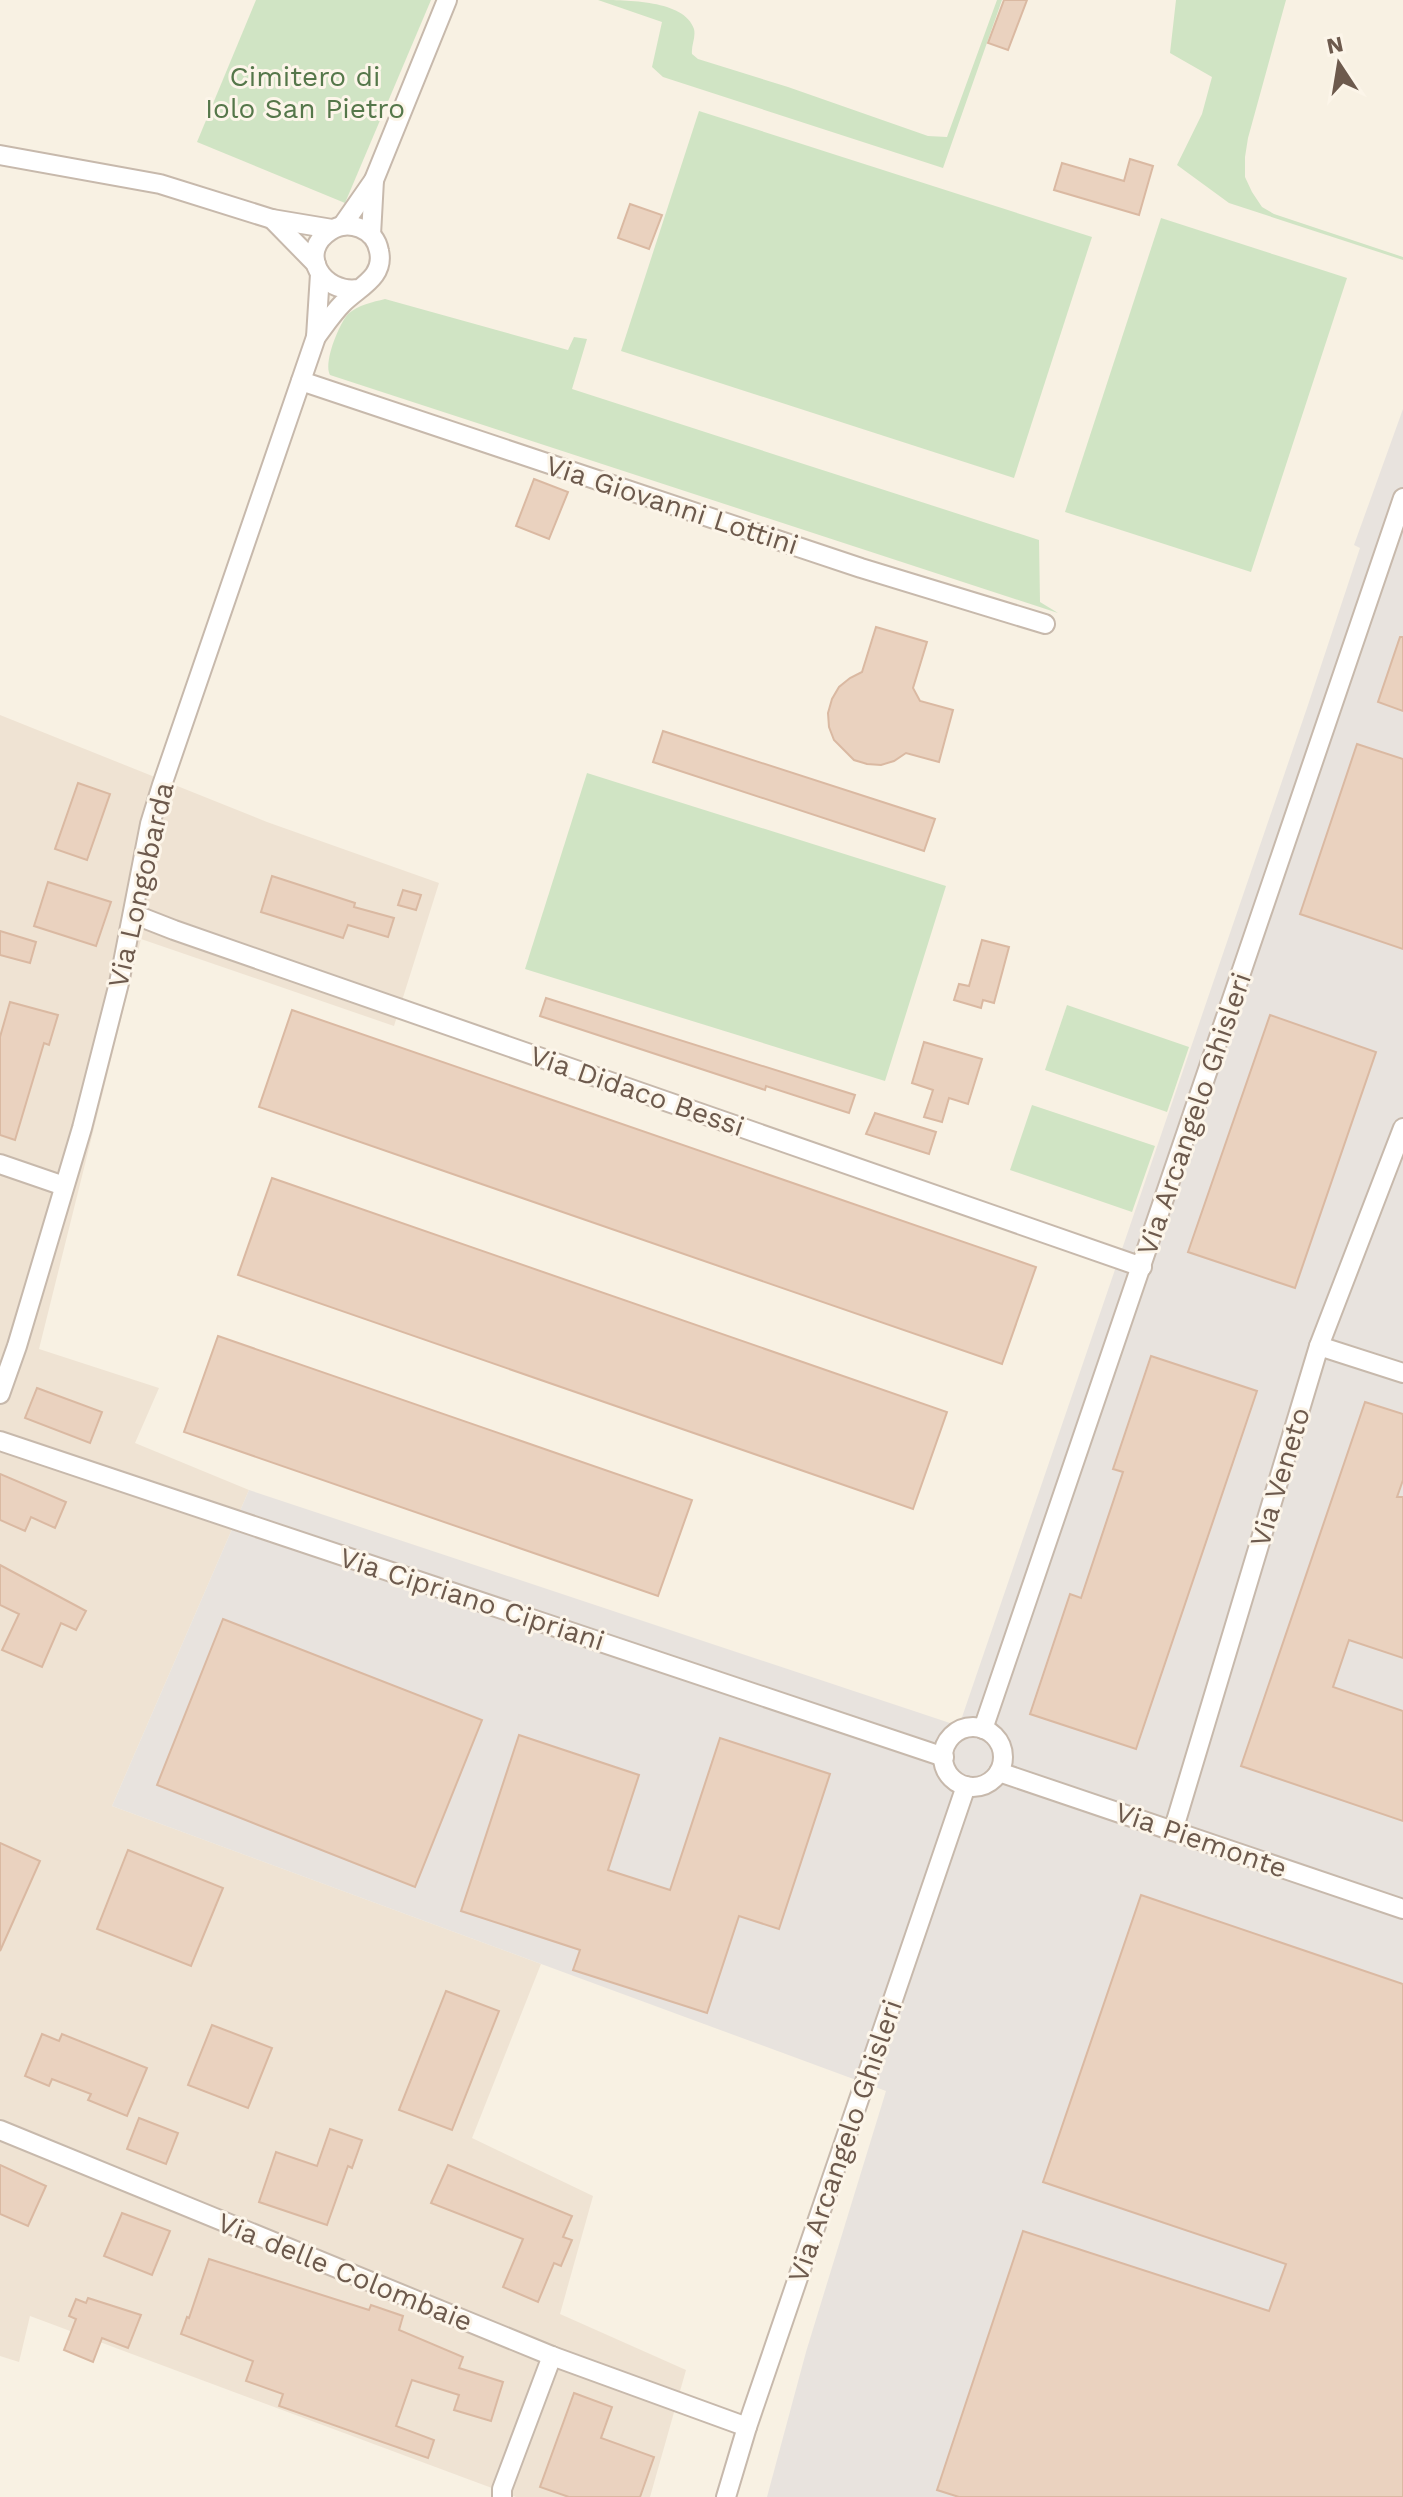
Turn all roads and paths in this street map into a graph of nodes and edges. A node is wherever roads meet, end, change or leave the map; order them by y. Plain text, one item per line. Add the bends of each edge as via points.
1 (447, 0) edge
2 (0, 155) edge
3 (374, 180) junction
4 (272, 219) junction
5 (337, 228) junction
6 (371, 235) junction
7 (318, 269) junction
8 (358, 289) junction
9 (316, 337) junction
10 (301, 381) junction
11 (1403, 498) edge
12 (1045, 624) dead end
13 (133, 914) junction
14 (1403, 1128) edge
15 (0, 1164) edge
16 (64, 1186) junction
17 (1142, 1267) junction
18 (1319, 1346) junction
19 (1403, 1373) edge
20 (0, 1394) edge
21 (0, 1441) edge
22 (983, 1729) junction
23 (944, 1757) junction
24 (999, 1772) junction
25 (966, 1786) junction
26 (1173, 1831) junction
27 (1403, 1909) edge
28 (0, 2130) edge
29 (552, 2356) junction
30 (747, 2427) junction
31 (502, 2497) edge
32 (726, 2497) edge

1 - 3 street
2 - 4 street via 160,184
3 - 5 street, Via Longobarda
3 - 6 street
4 - 5 street
4 - 7 street
5 - 6 street via 352,225
5 - 7 street, Via Longobarda via 318,244
6 - 8 street, Via Longobarda via 379,265
7 - 8 street via 336,288
7 - 9 street, Via Longobarda
8 - 9 street, Via Longobarda
9 - 10 street, Via Longobarda
10 - 12 street, Via Giovanni Lottini
10 - 13 street, Via Longobarda via 150,824
11 - 17 street, Via Arcangelo Ghisleri
13 - 16 street, Via Longobarda
13 - 17 street, Via Didaco Bessi
14 - 18 street, Via Veneto
15 - 16 street
16 - 20 street, Via Longobarda
17 - 22 street, Via Arcangelo Ghisleri
18 - 19 street
18 - 26 street, Via Veneto
21 - 23 street, Via Cipriano Cipriani
22 - 23 street via 956,1733
22 - 24 street via 1001,1746
23 - 25 street via 950,1775
24 - 25 street via 985,1785
24 - 26 street, Via Piemonte
25 - 30 street, Via Arcangelo Ghisleri
26 - 27 street, Via Piemonte
28 - 29 street, Via delle Colombaie
29 - 30 street, Via delle Colombaie
29 - 31 street
30 - 32 street, Via Arcangelo Ghisleri

